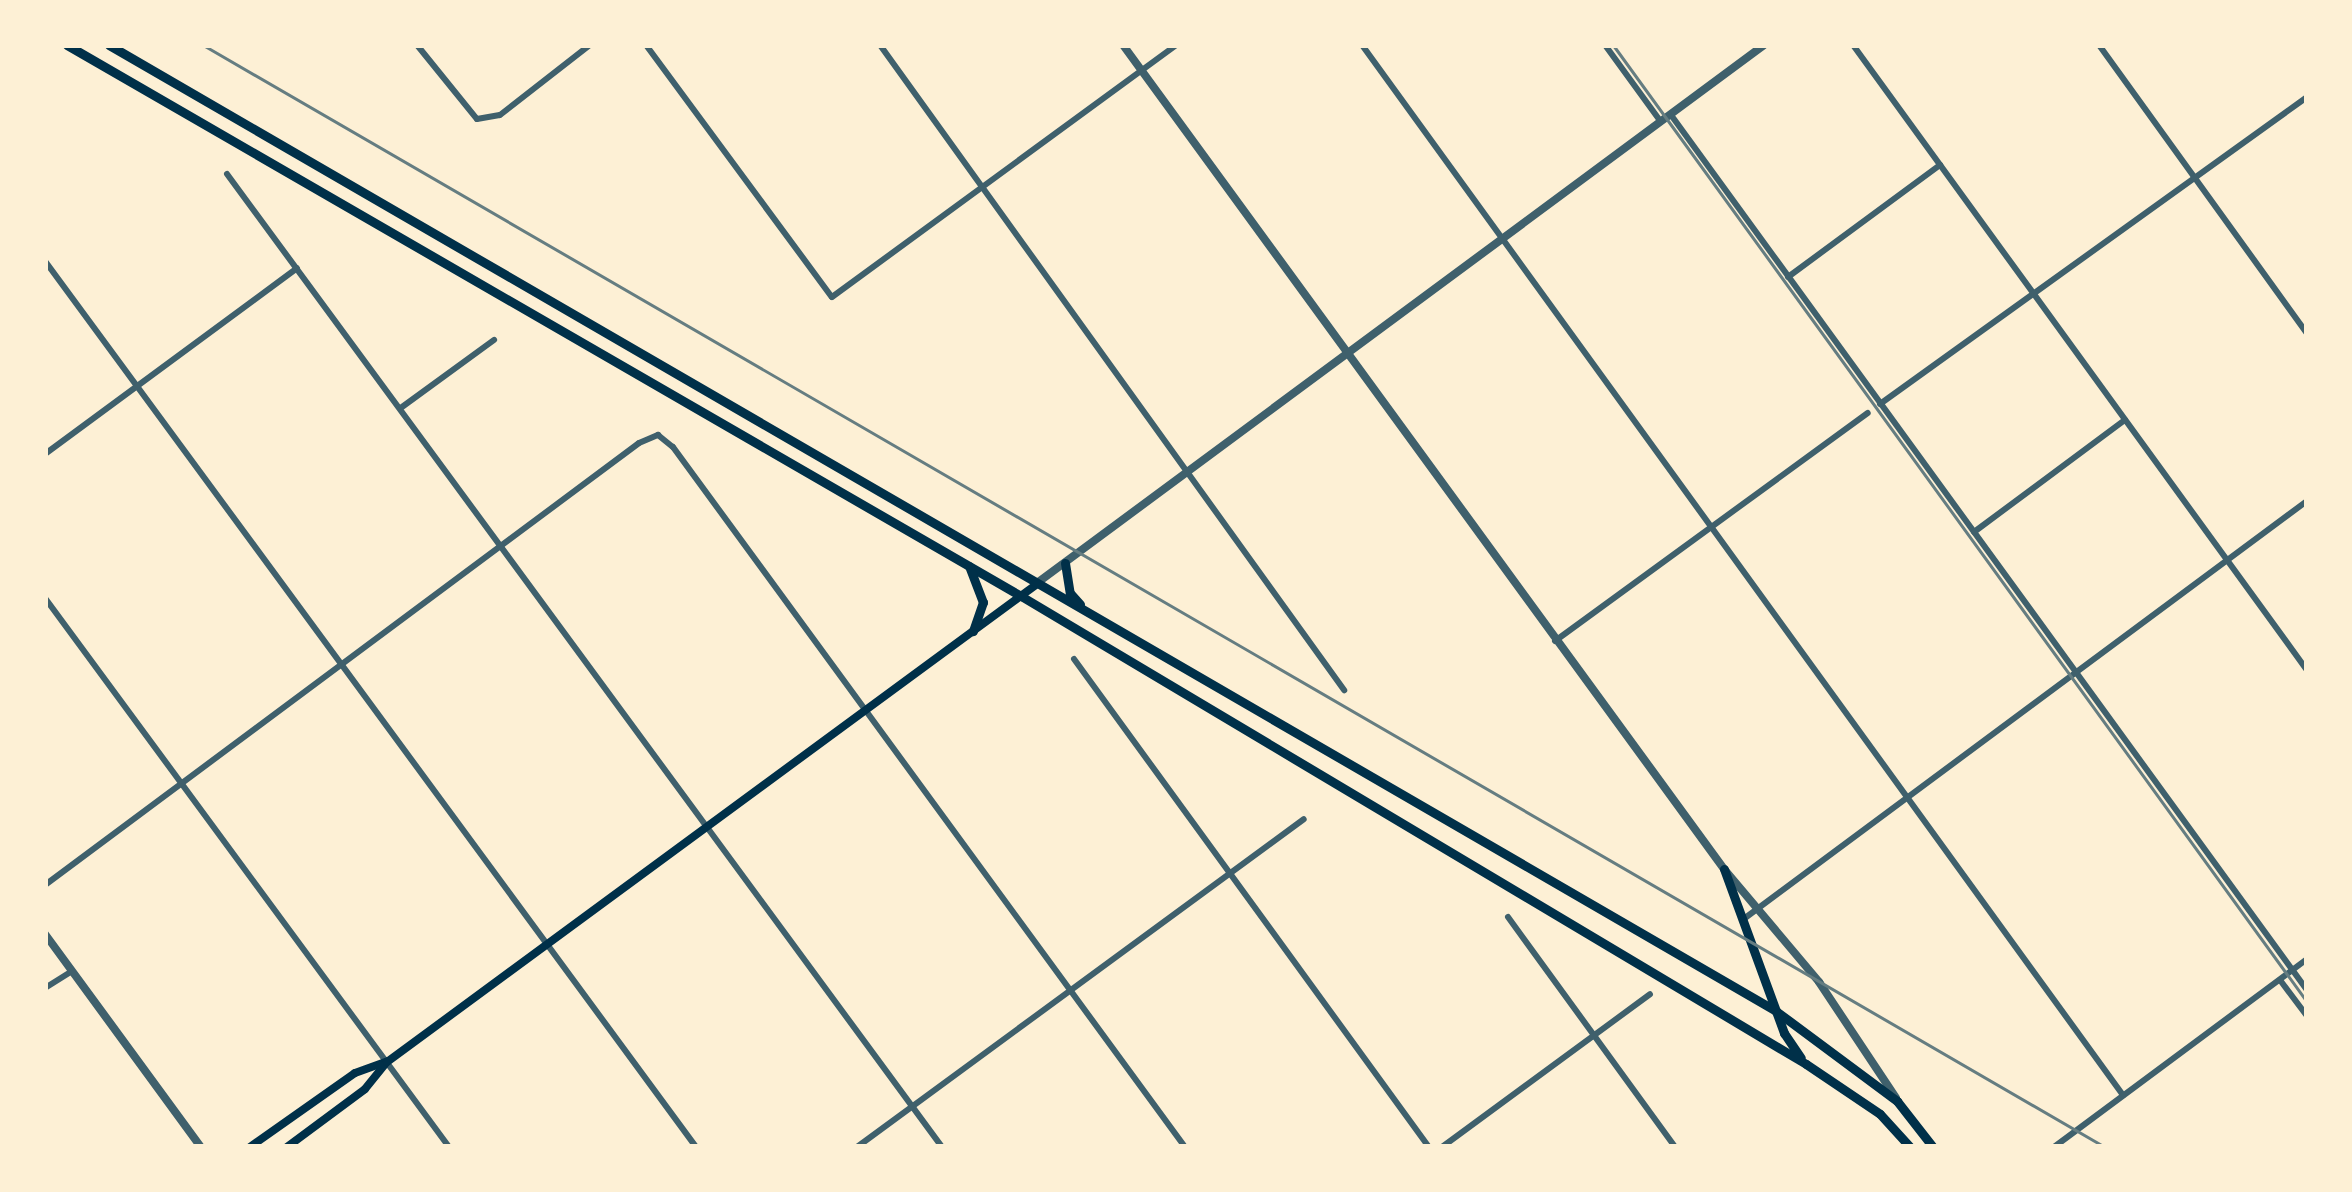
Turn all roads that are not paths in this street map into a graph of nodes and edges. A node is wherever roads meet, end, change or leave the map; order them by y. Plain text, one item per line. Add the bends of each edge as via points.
1 (67, 45) edge
2 (109, 45) edge
3 (417, 45) edge
4 (590, 45) edge
5 (646, 45) edge
6 (880, 45) edge
7 (1123, 45) edge
8 (1176, 45) edge
9 (1362, 45) edge
10 (1605, 45) edge
11 (1764, 45) edge
12 (1853, 45) edge
13 (2098, 45) edge
14 (1141, 70) junction
15 (2307, 97) edge
16 (1671, 115) junction
17 (1661, 122) junction
18 (1940, 165) junction
19 (227, 174) dead end
20 (2196, 178) junction
21 (982, 186) junction
22 (1502, 238) junction
23 (45, 261) edge
24 (296, 268) junction
25 (1787, 277) junction
26 (2033, 293) junction
27 (2307, 333) edge
28 (494, 340) dead end
29 (1347, 352) junction
30 (137, 386) junction
31 (1880, 404) junction
32 (402, 407) junction
33 (1868, 413) dead end
34 (2125, 419) junction
35 (45, 454) edge
36 (1186, 471) junction
37 (2307, 501) edge
38 (1712, 526) junction
39 (1974, 532) junction
40 (501, 546) junction
41 (2228, 560) junction
42 (1065, 563) junction
43 (969, 566) junction
44 (1037, 584) junction
45 (1021, 596) junction
46 (45, 598) edge
47 (1088, 613) junction
48 (973, 631) junction
49 (1555, 641) junction
50 (1074, 658) dead end
51 (341, 664) junction
52 (2307, 670) edge
53 (2074, 671) junction
54 (1344, 691) dead end
55 (866, 709) junction
56 (181, 783) junction
57 (1909, 796) junction
58 (1304, 819) dead end
59 (707, 826) junction
60 (1724, 869) junction
61 (1231, 872) junction
62 (45, 884) edge
63 (1758, 907) junction
64 (1508, 917) dead end
65 (1745, 918) junction
66 (45, 934) edge
67 (548, 943) junction
68 (2307, 959) edge
69 (2292, 970) junction
70 (72, 971) junction
71 (2280, 979) junction
72 (45, 988) edge
73 (1070, 990) junction
74 (2307, 990) edge
75 (1650, 994) dead end
76 (1776, 1011) junction
77 (2307, 1016) edge
78 (1594, 1035) junction
79 (388, 1062) junction
80 (1806, 1064) junction
81 (2123, 1095) junction
82 (1897, 1101) junction
83 (912, 1106) junction
84 (201, 1147) edge
85 (250, 1147) edge
86 (287, 1147) edge
87 (449, 1147) edge
88 (696, 1147) edge
89 (857, 1147) edge
90 (942, 1147) edge
91 (1185, 1147) edge
92 (1429, 1147) edge
93 (1442, 1147) edge
94 (1676, 1147) edge
95 (1910, 1147) edge
96 (1933, 1147) edge
97 (2054, 1147) edge

1 - 43 main road
2 - 44 main road
3 - 4 street via 477,119 500,115
5 - 21 street via 832,297
6 - 21 street
7 - 14 street
8 - 14 street
9 - 22 street
10 - 17 street
11 - 16 street
12 - 18 street
13 - 20 street
14 - 21 street
14 - 29 street
15 - 20 street
16 - 17 street
16 - 25 street
17 - 22 street
18 - 25 street
18 - 26 street
19 - 24 street
20 - 26 street
20 - 27 street
21 - 36 street
22 - 29 street
22 - 38 street
23 - 30 street
24 - 30 street
24 - 32 street
25 - 31 street
26 - 31 street
26 - 34 street
28 - 32 street
29 - 36 street
29 - 49 street
30 - 35 street
30 - 51 street
31 - 39 street
32 - 40 street
33 - 38 street
34 - 39 street
34 - 41 street
36 - 42 street
36 - 54 street
37 - 41 street
38 - 49 street
38 - 57 street
39 - 53 street
40 - 51 street
40 - 55 street via 658,436 674,447
40 - 59 street
41 - 52 street
41 - 53 street
42 - 44 street
42 - 47 main road via 1070,593
43 - 45 main road
43 - 48 main road via 983,602
44 - 45 main road
44 - 47 main road
45 - 48 main road
45 - 80 main road
46 - 56 street
47 - 76 main road
48 - 55 main road
49 - 60 street
50 - 61 street
51 - 56 street
51 - 67 street
53 - 57 street
53 - 69 street
55 - 59 main road
55 - 73 street
56 - 62 street
56 - 79 street
57 - 63 street
57 - 81 street
58 - 61 street
59 - 67 main road
59 - 83 street
60 - 63 street
60 - 65 main road
61 - 73 street
61 - 92 street
63 - 65 street
63 - 82 street
64 - 78 street
65 - 76 main road
66 - 70 street
67 - 79 main road
67 - 88 street
68 - 69 street
69 - 71 street
69 - 74 street
70 - 72 street
70 - 84 street
71 - 77 street
71 - 81 street
73 - 83 street
73 - 91 street
75 - 78 street
76 - 80 main road
76 - 82 main road
78 - 93 street
78 - 94 street
79 - 85 main road via 355,1073
79 - 86 main road
79 - 87 street
80 - 95 main road via 1880,1114
81 - 97 street
82 - 96 main road
83 - 89 street
83 - 90 street

